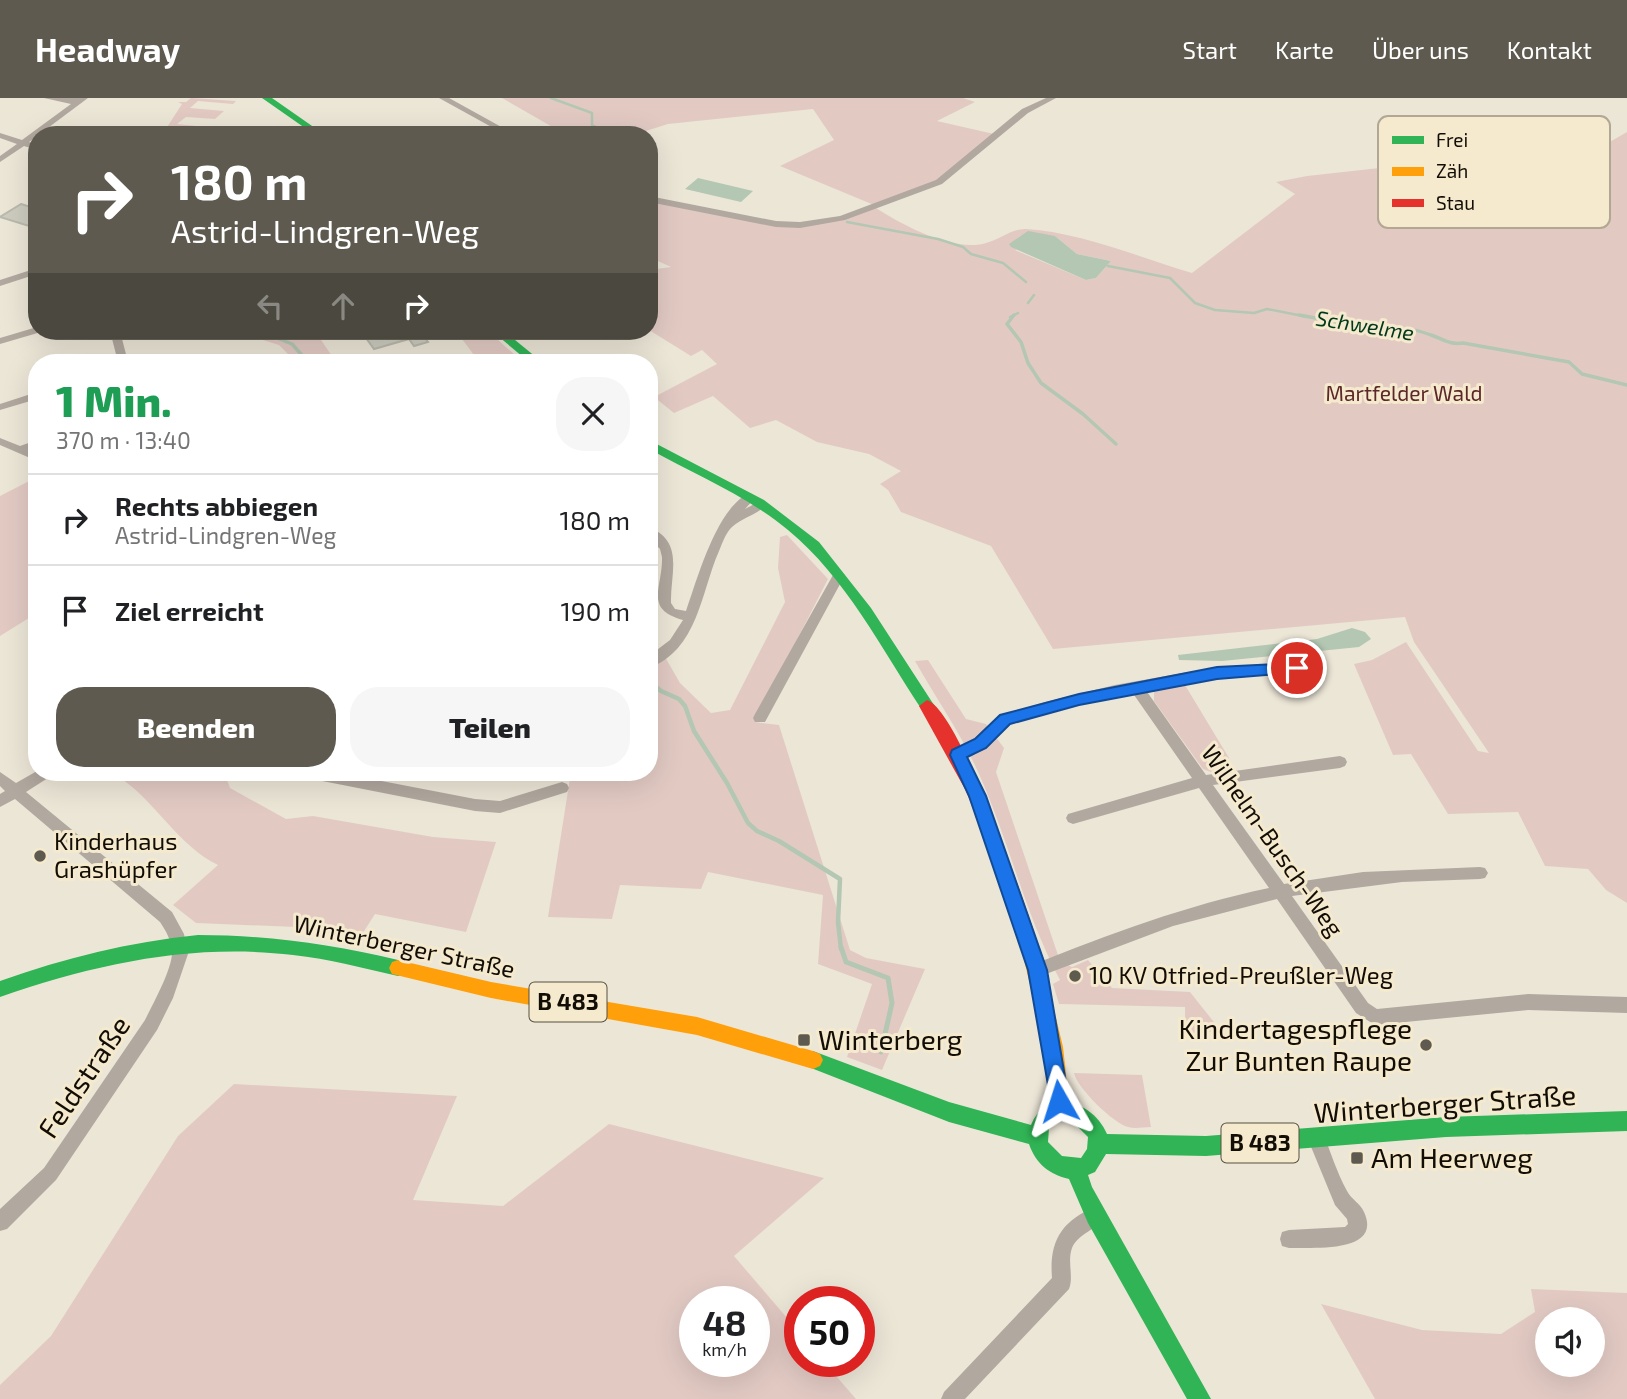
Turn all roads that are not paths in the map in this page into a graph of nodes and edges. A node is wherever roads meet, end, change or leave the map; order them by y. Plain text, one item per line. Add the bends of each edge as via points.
1 (48, 98) edge
2 (266, 98) edge
3 (443, 98) edge
4 (1052, 98) edge
5 (80, 100) edge
6 (45, 126) edge
7 (308, 126) edge
8 (495, 126) edge
9 (0, 135) edge
10 (28, 139) edge
11 (21, 144) junction
12 (28, 146) edge
13 (0, 160) edge
14 (658, 201) edge
15 (28, 274) edge
16 (0, 283) edge
17 (28, 333) edge
18 (508, 340) edge
19 (0, 341) edge
20 (526, 354) edge
21 (28, 397) edge
22 (0, 407) edge
23 (0, 441) edge
24 (28, 446) edge
25 (658, 449) edge
26 (19, 450) junction
27 (28, 454) edge
28 (756, 501) junction
29 (658, 538) edge
30 (839, 575) junction
31 (690, 617) junction
32 (658, 656) edge
33 (1297, 668) dead end
34 (1136, 687) junction
35 (760, 718) dead end
36 (958, 755) junction
37 (1340, 762) dead end
38 (0, 778) edge
39 (32, 781) edge
40 (353, 781) edge
41 (1202, 781) junction
42 (562, 788) dead end
43 (16, 791) junction
44 (0, 802) edge
45 (1073, 818) dead end
46 (1480, 873) dead end
47 (1279, 893) junction
48 (179, 943) junction
49 (1038, 970) junction
50 (0, 989) edge
51 (1627, 1005) edge
52 (1060, 1110) junction
53 (1627, 1121) edge
54 (1037, 1137) junction
55 (1316, 1138) junction
56 (1098, 1144) junction
57 (1077, 1170) junction
58 (1095, 1216) junction
59 (0, 1222) edge
60 (1289, 1239) dead end
61 (951, 1399) edge
62 (1200, 1399) edge

1 - 5 street
2 - 7 main road
3 - 8 street
4 - 14 street via 1025,111 939,181 842,218 776,224
5 - 6 street
9 - 11 street
10 - 11 street
11 - 12 street
11 - 13 street
15 - 16 street
17 - 19 street
18 - 20 main road
21 - 22 street
23 - 26 street
24 - 26 street
25 - 28 main road
26 - 27 street
28 - 30 main road via 811,542
28 - 31 street via 731,523 715,548
29 - 31 street via 669,554 665,604 671,612
30 - 35 street
30 - 36 main road
31 - 32 street via 675,643
33 - 34 street via 1217,673
34 - 36 street via 1005,719 981,744
34 - 41 street, Wilhelm-Busch-Weg
36 - 49 main road via 978,796
37 - 41 street
38 - 43 street
39 - 43 street
40 - 42 street via 500,807
41 - 45 street
41 - 47 street, Wilhelm-Busch-Weg
43 - 44 street
43 - 48 street via 166,917
46 - 47 street via 1385,877
47 - 49 street via 1175,919
47 - 51 street, Wilhelm-Busch-Weg via 1362,1008 1375,1017 1528,1002
48 - 50 main road, Winterberger Straße / B 483 via 81,960
48 - 54 main road, Winterberger Straße / B 483 via 243,941 313,948 479,987 701,1026 810,1059 951,1113
48 - 59 street, Feldstraße via 180,954 165,998 125,1067 50,1174
49 - 52 main road
52 - 54 main road via 1043,1119
52 - 56 main road via 1086,1119
53 - 55 main road, Winterberger Straße / B 483 via 1555,1121
54 - 57 main road via 1048,1161
55 - 56 main road, Winterberger Straße / B 483 via 1182,1147
55 - 60 street via 1341,1199 1356,1215 1358,1228 1348,1236
56 - 57 main road via 1091,1162
57 - 58 main road
58 - 61 street via 1061,1246 1062,1282
58 - 62 main road

